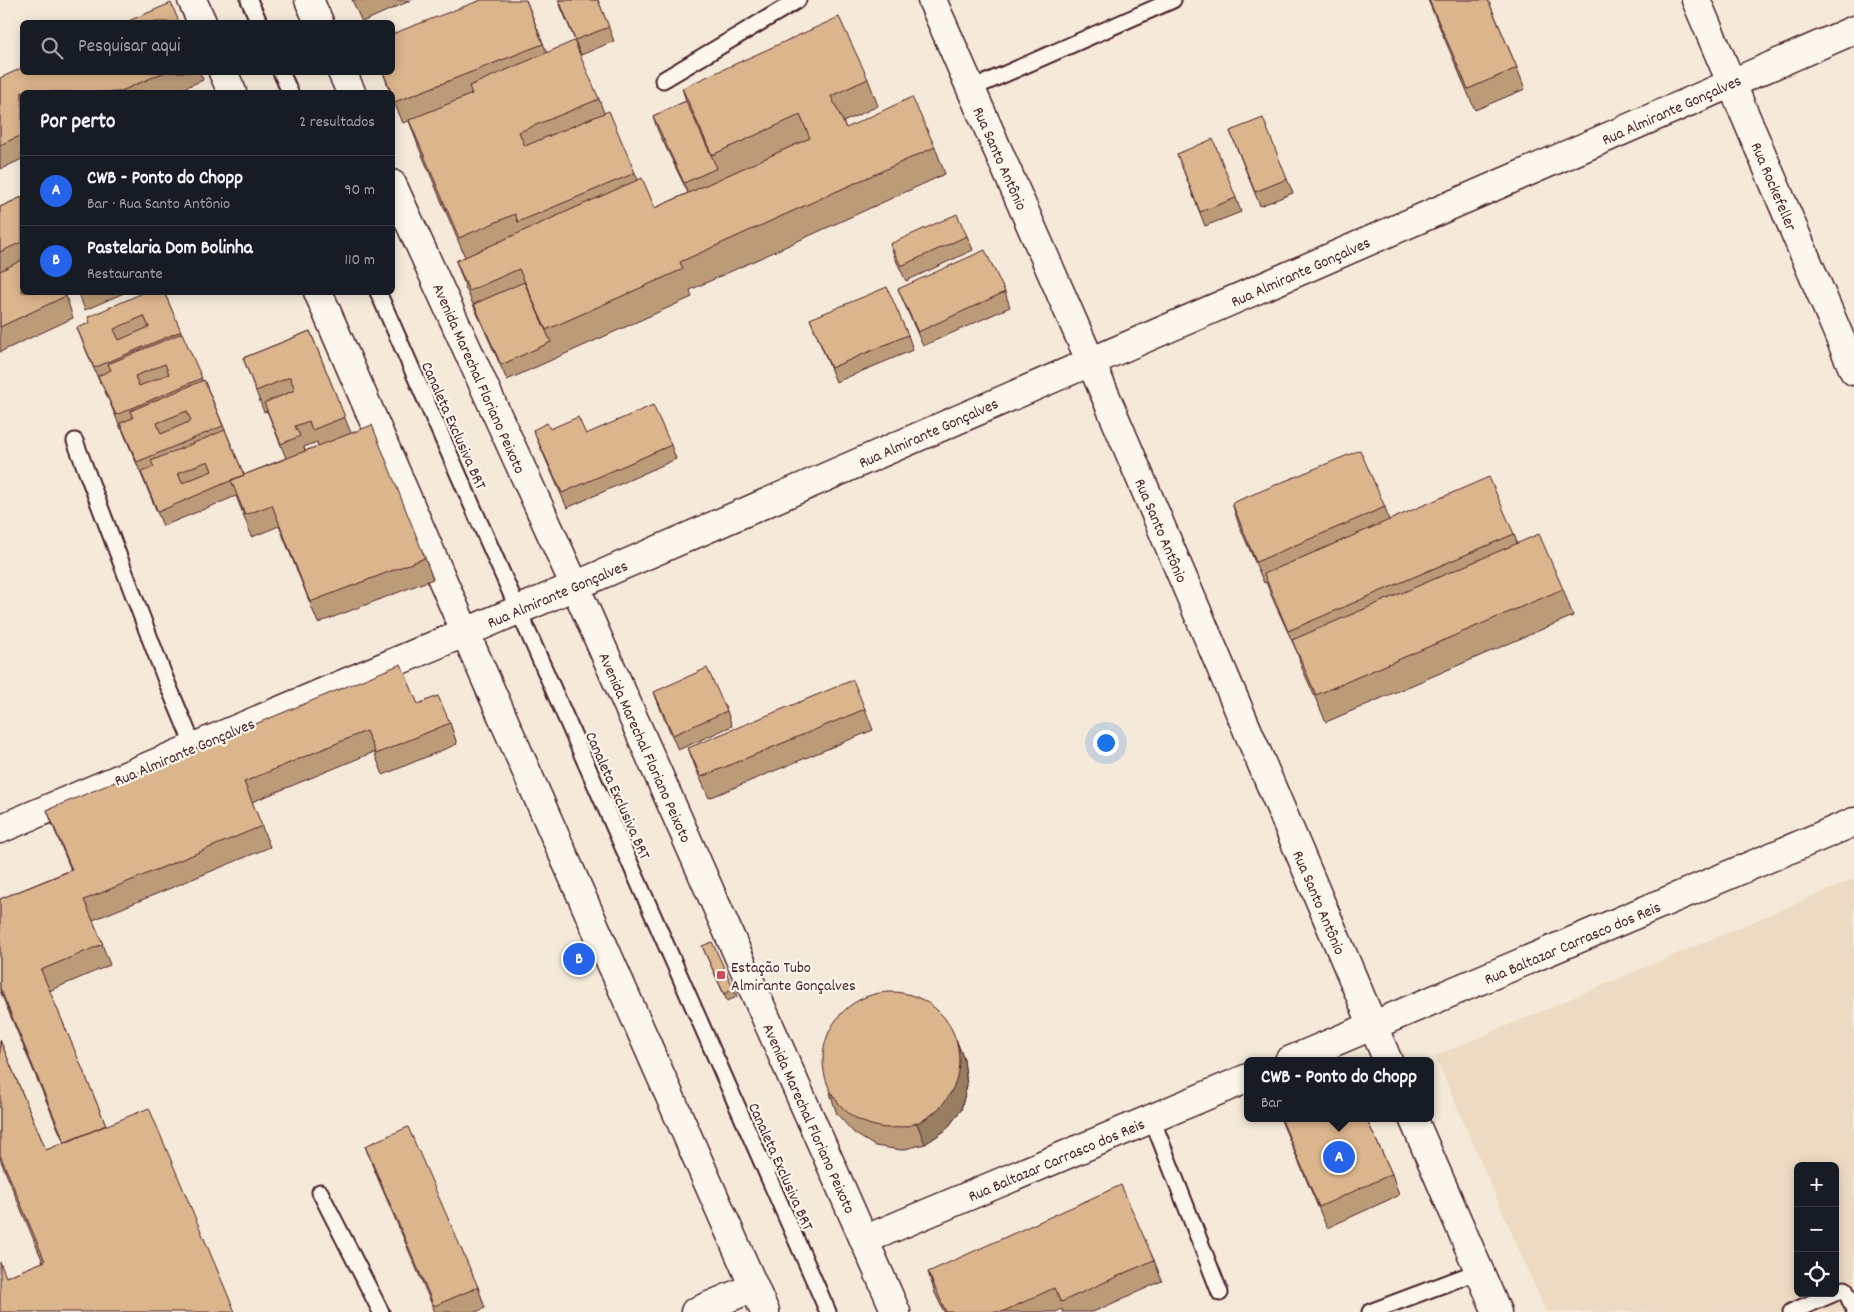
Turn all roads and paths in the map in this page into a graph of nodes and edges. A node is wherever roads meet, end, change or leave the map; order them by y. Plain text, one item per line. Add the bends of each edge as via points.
1 (192, 0) edge
2 (249, 0) edge
3 (309, 0) edge
4 (798, 0) edge
5 (932, 0) edge
6 (1173, 0) edge
7 (1696, 0) edge
8 (201, 20) edge
9 (258, 20) edge
10 (318, 20) edge
11 (1854, 30) edge
12 (224, 75) edge
13 (282, 75) edge
14 (343, 75) edge
15 (664, 80) dead end
16 (1731, 83) junction
17 (971, 89) junction
18 (231, 90) edge
19 (289, 90) edge
20 (350, 90) edge
21 (395, 191) edge
22 (319, 295) edge
23 (379, 295) edge
24 (1090, 362) junction
25 (1854, 371) edge
26 (75, 441) dead end
27 (575, 586) junction
28 (518, 610) junction
29 (465, 632) junction
30 (194, 747) junction
31 (1854, 822) edge
32 (0, 829) edge
33 (1372, 1026) junction
34 (1298, 1057) edge
35 (1386, 1057) edge
36 (1244, 1080) edge
37 (1152, 1119) junction
38 (1415, 1122) edge
39 (320, 1192) dead end
40 (864, 1240) junction
41 (1480, 1271) junction
42 (754, 1287) junction
43 (1842, 1290) edge
44 (1220, 1293) dead end
45 (703, 1310) edge
46 (1854, 1310) edge
47 (382, 1312) edge
48 (765, 1312) edge
49 (828, 1312) edge
50 (896, 1312) edge
51 (1370, 1312) edge
52 (1497, 1312) edge
53 (1791, 1312) edge

1 - 8 street
2 - 9 lane
3 - 10 street
4 - 15 lane
5 - 17 street, Rua Santo Antônio
6 - 17 lane
7 - 16 street, Rua Rockefeller
11 - 16 street, Rua Almirante Gonçalves
12 - 18 street
13 - 19 lane
14 - 20 street
16 - 24 street, Rua Almirante Gonçalves
16 - 25 street, Rua Rockefeller
17 - 24 street, Rua Santo Antônio
21 - 27 street, Avenida Marechal Floriano Peixoto
22 - 29 street
23 - 28 lane, Canaleta Exclusiva BRT
24 - 27 street, Rua Almirante Gonçalves
24 - 33 street, Rua Santo Antônio
26 - 30 lane
27 - 28 street, Rua Almirante Gonçalves
27 - 40 street, Avenida Marechal Floriano Peixoto
28 - 29 street, Rua Almirante Gonçalves
28 - 49 lane, Canaleta Exclusiva BRT
29 - 30 street, Rua Almirante Gonçalves
29 - 42 street
30 - 32 street, Rua Almirante Gonçalves
31 - 33 street, Rua Baltazar Carrasco dos Reis
33 - 34 street, Rua Baltazar Carrasco dos Reis
33 - 35 street, Rua Santo Antônio
36 - 37 street, Rua Baltazar Carrasco dos Reis
37 - 40 street, Rua Baltazar Carrasco dos Reis
37 - 44 lane
38 - 41 street
39 - 47 lane
40 - 50 street, Avenida Marechal Floriano Peixoto
41 - 51 lane
41 - 52 street
42 - 45 street
42 - 48 street
43 - 46 lane
43 - 53 lane

